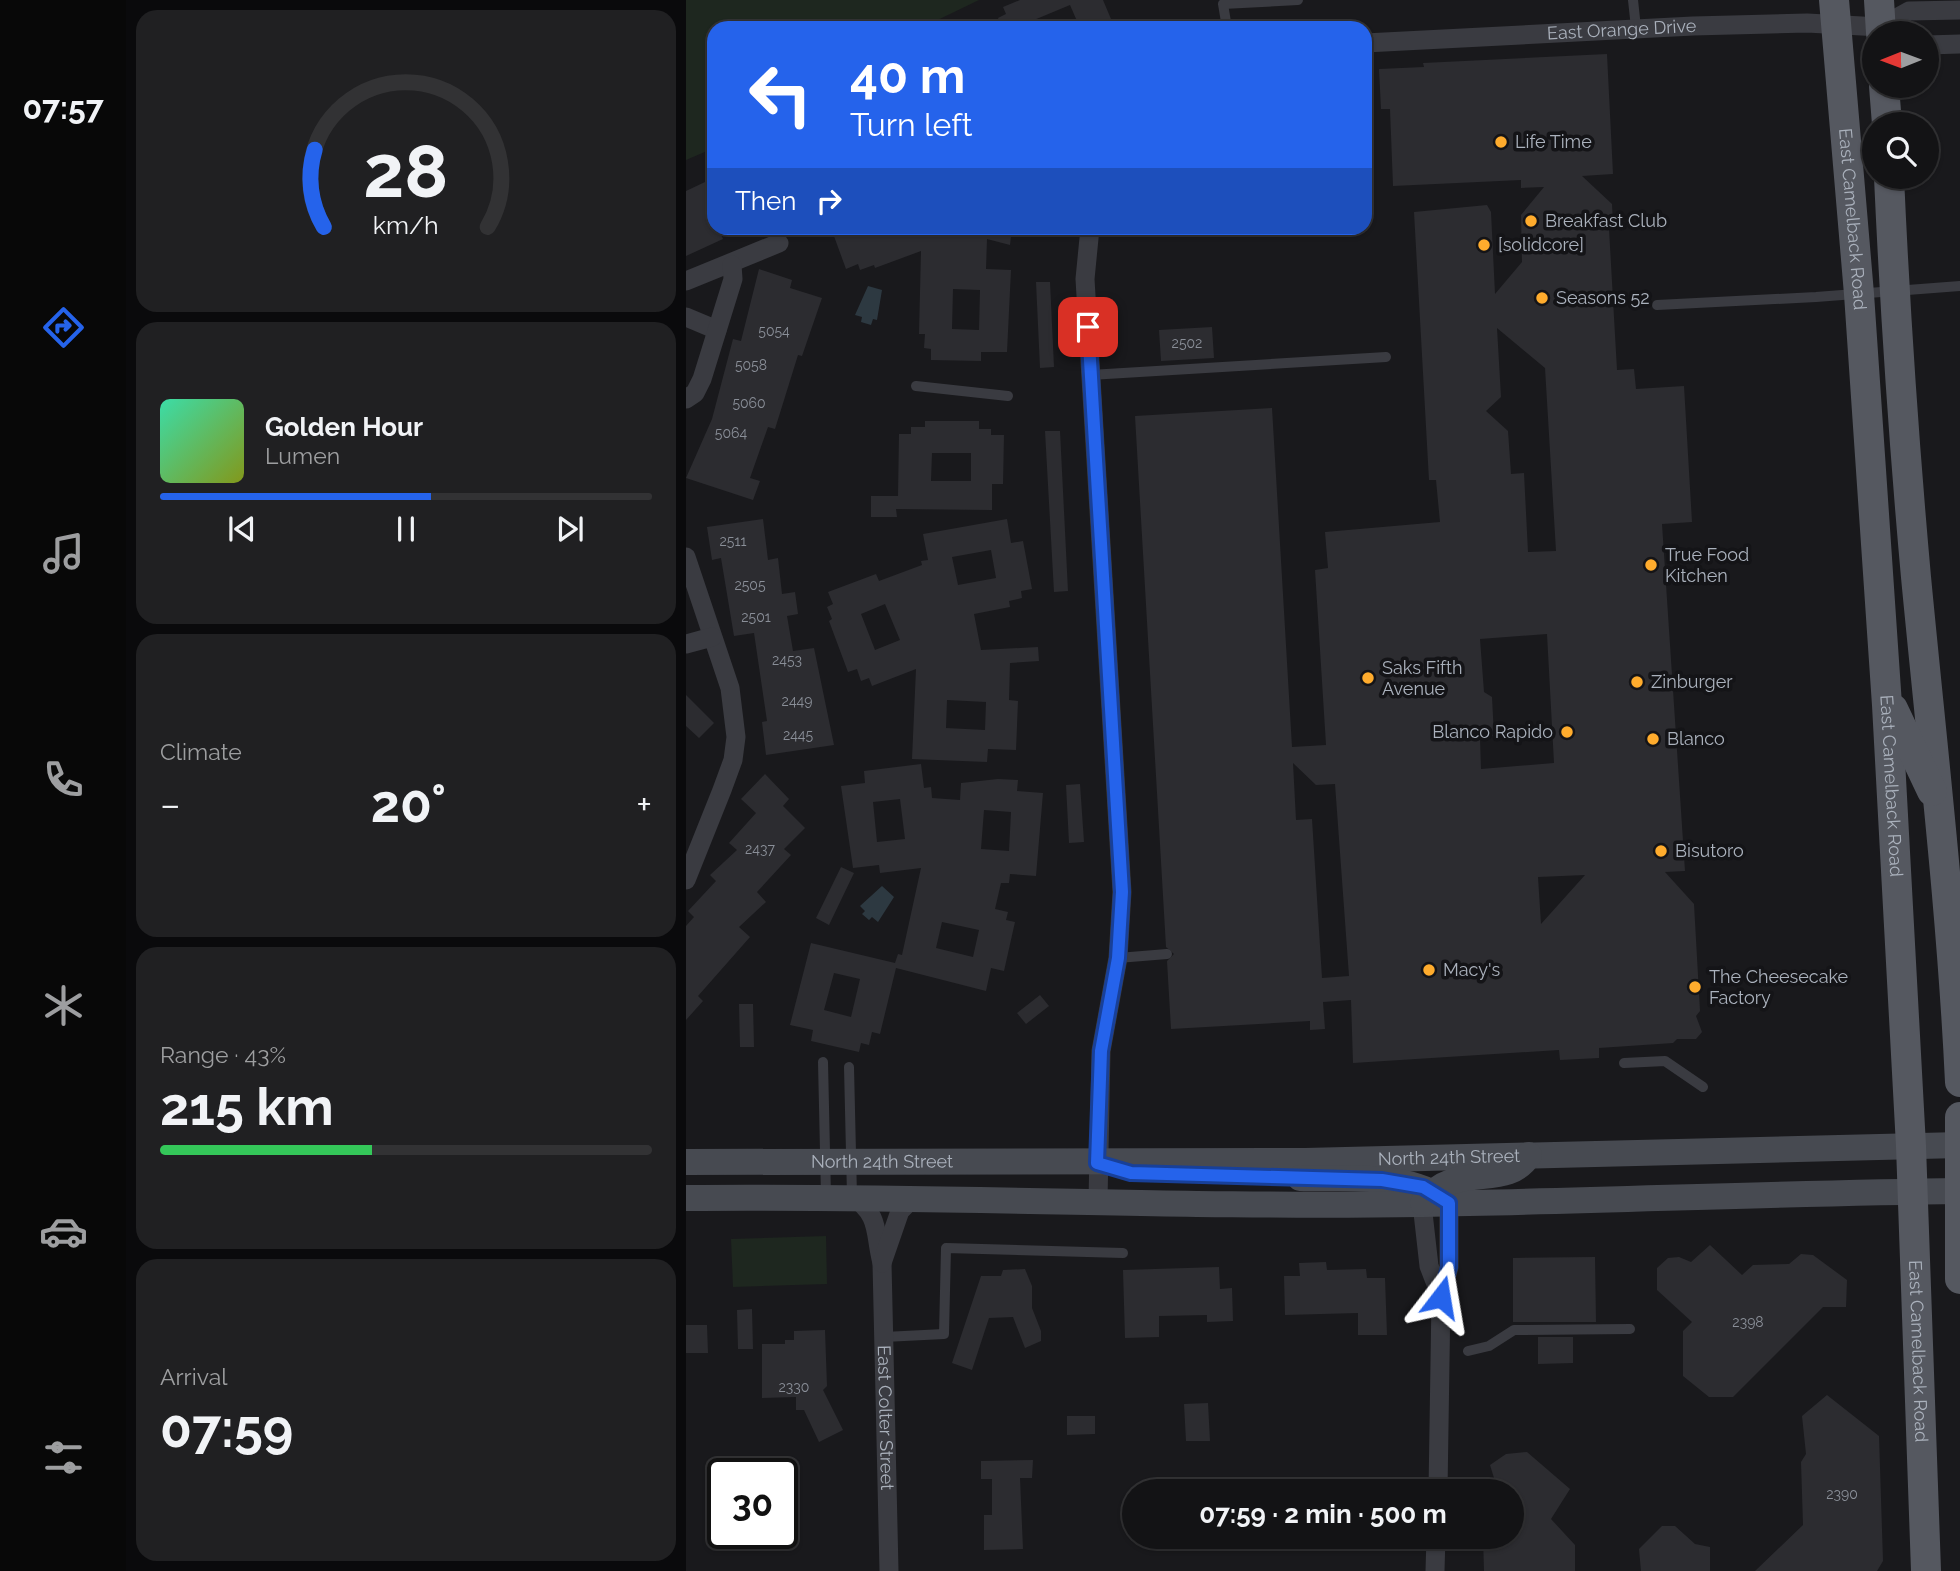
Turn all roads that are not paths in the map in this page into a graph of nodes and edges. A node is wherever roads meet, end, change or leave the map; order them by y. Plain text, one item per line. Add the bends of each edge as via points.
1 (1298, 0) edge
2 (1633, 0) edge
3 (1960, 10) edge
4 (1836, 13) edge
5 (1226, 21) edge
6 (1874, 21) edge
7 (1887, 21) edge
8 (1636, 28) junction
9 (1372, 43) edge
10 (1960, 44) edge
11 (1939, 45) edge
12 (1890, 189) edge
13 (1089, 235) edge
14 (779, 243) dead end
15 (732, 265) junction
16 (686, 281) edge
17 (1960, 286) edge
18 (1894, 290) junction
19 (1858, 294) junction
20 (1657, 305) dead end
21 (686, 317) edge
22 (717, 330) junction
23 (1386, 357) dead end
24 (1090, 375) junction
25 (916, 386) dead end
26 (1008, 396) dead end
27 (686, 399) edge
28 (686, 557) edge
29 (712, 638) junction
30 (686, 645) edge
31 (1886, 695) junction
32 (1944, 807) junction
33 (686, 880) edge
34 (1167, 954) dead end
35 (1118, 958) junction
36 (822, 1062) dead end
37 (1624, 1063) dead end
38 (849, 1067) dead end
39 (1960, 1082) edge
40 (1703, 1087) dead end
41 (1960, 1136) edge
42 (1911, 1146) junction
43 (1530, 1153) junction
44 (825, 1160) junction
45 (851, 1160) junction
46 (686, 1162) edge
47 (1097, 1163) junction
48 (1913, 1191) junction
49 (1959, 1191) edge
50 (826, 1196) junction
51 (852, 1196) junction
52 (914, 1197) junction
53 (686, 1198) edge
54 (1435, 1199) junction
55 (1098, 1201) junction
56 (1123, 1253) dead end
57 (882, 1263) junction
58 (1960, 1279) edge
59 (1441, 1297) junction
60 (1630, 1329) dead end
61 (884, 1337) junction
62 (1468, 1351) dead end
63 (1438, 1479) edge
64 (1436, 1549) edge
65 (889, 1571) edge
66 (1435, 1571) edge
67 (1926, 1571) edge

1 - 5 lane via 1223,4
2 - 8 lane
3 - 7 street via 1909,11
4 - 6 street, East Orange Drive
4 - 8 street, East Orange Drive via 1807,23
4 - 19 main road, East Camelback Road
8 - 9 street, East Orange Drive
10 - 11 street
12 - 18 main road, East Camelback Road
13 - 24 street via 1085,279
14 - 15 street
15 - 16 street
15 - 22 street via 733,279
17 - 18 lane
18 - 19 lane
18 - 32 main road, East Camelback Road via 1916,580
19 - 20 lane
19 - 31 main road, East Camelback Road
21 - 22 street
22 - 27 street via 702,379
23 - 24 lane
24 - 35 street via 1122,892
25 - 26 lane
28 - 29 street
29 - 30 street
29 - 33 street via 730,688 736,737 726,780
31 - 32 main road
31 - 42 main road, East Camelback Road
32 - 39 main road, East Camelback Road
34 - 35 lane
35 - 47 street via 1101,1051
36 - 44 lane
37 - 40 lane via 1665,1061
38 - 45 lane
41 - 42 main road, North 24th Street
41 - 49 main road
42 - 43 main road, North 24th Street
42 - 48 main road, East Camelback Road
43 - 47 main road, North 24th Street via 1458,1159
43 - 54 main road via 1524,1163 1508,1172 1460,1177
44 - 45 main road, North 24th Street
44 - 46 main road, North 24th Street
44 - 50 lane
45 - 47 main road, North 24th Street
45 - 51 lane
47 - 54 main road via 1131,1173 1382,1180 1411,1184
47 - 55 street
48 - 49 main road, North 24th Street
48 - 54 main road, North 24th Street
48 - 67 main road, East Camelback Road
49 - 58 main road
50 - 51 main road, North 24th Street
50 - 53 main road, North 24th Street
51 - 52 main road, North 24th Street
51 - 57 street, East Colter Street via 869,1208 874,1219
52 - 55 main road, North 24th Street
52 - 57 street, East Colter Street via 900,1212
54 - 55 main road, North 24th Street
54 - 59 street via 1449,1267
54 - 59 street via 1429,1266
56 - 61 lane via 946,1248 944,1334
57 - 61 street, East Colter Street
59 - 63 street
60 - 62 lane via 1514,1330 1489,1346
61 - 65 street, East Colter Street
64 - 66 street

